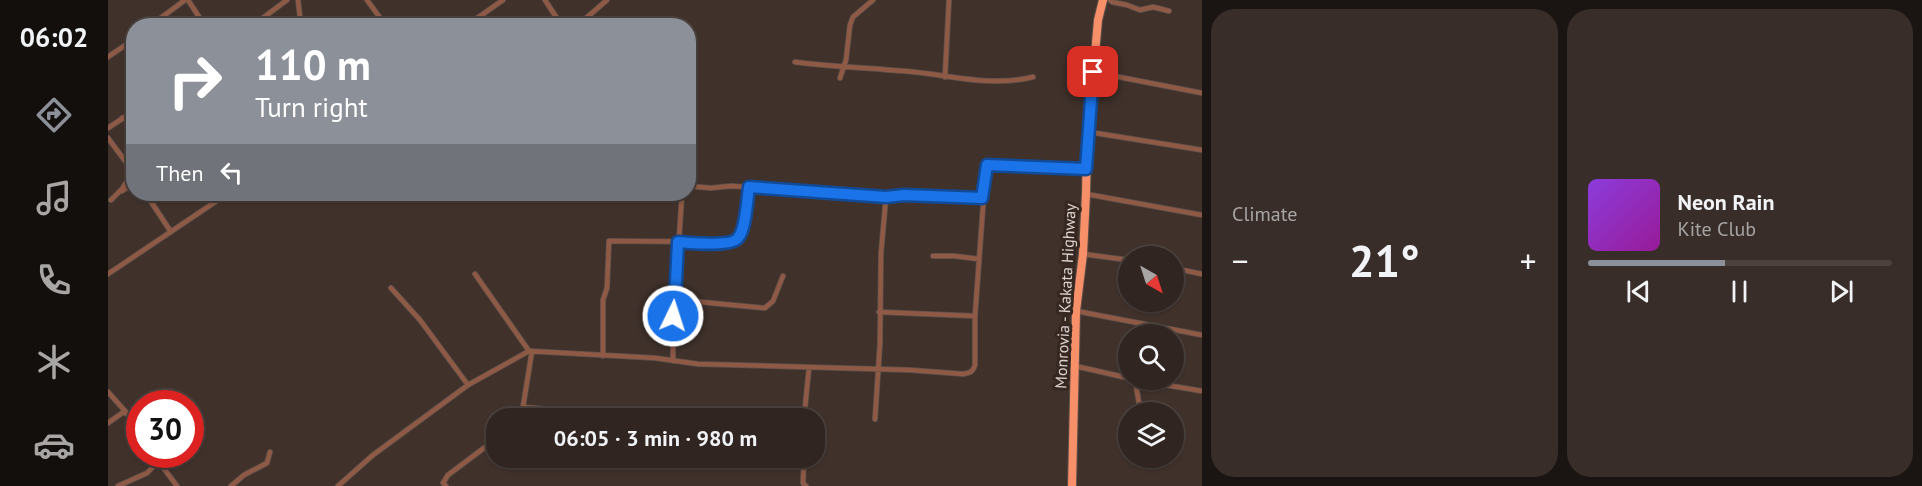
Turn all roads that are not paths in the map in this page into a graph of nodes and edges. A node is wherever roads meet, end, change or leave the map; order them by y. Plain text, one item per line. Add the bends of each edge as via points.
1 (186, 0) edge
2 (275, 0) edge
3 (287, 0) edge
4 (298, 0) edge
5 (367, 0) edge
6 (503, 0) edge
7 (545, 0) edge
8 (607, 0) edge
9 (873, 0) edge
10 (949, 0) edge
11 (1103, 0) edge
12 (1110, 0) edge
13 (279, 5) junction
14 (1168, 11) dead end
15 (161, 18) edge
16 (199, 18) edge
17 (262, 18) edge
18 (301, 18) edge
19 (380, 18) edge
20 (481, 18) edge
21 (557, 18) edge
22 (586, 18) edge
23 (126, 45) edge
24 (108, 57) edge
25 (795, 62) dead end
26 (845, 66) junction
27 (1093, 72) junction
28 (945, 77) junction
29 (1033, 77) dead end
30 (840, 78) dead end
31 (1202, 93) edge
32 (126, 116) edge
33 (122, 118) junction
34 (126, 119) edge
35 (108, 128) edge
36 (1089, 132) junction
37 (108, 138) edge
38 (1202, 150) edge
39 (126, 162) edge
40 (1086, 169) junction
41 (126, 183) edge
42 (696, 187) edge
43 (749, 187) junction
44 (126, 189) edge
45 (1086, 194) junction
46 (886, 197) junction
47 (982, 198) junction
48 (109, 201) edge
49 (151, 201) edge
50 (217, 201) edge
51 (681, 201) edge
52 (1202, 215) edge
53 (171, 232) junction
54 (678, 242) junction
55 (1083, 254) junction
56 (933, 256) dead end
57 (979, 259) junction
58 (1118, 259) edge
59 (1184, 270) edge
60 (108, 274) edge
61 (475, 274) dead end
62 (1202, 274) edge
63 (783, 276) dead end
64 (392, 288) dead end
65 (677, 304) junction
66 (1076, 311) junction
67 (879, 312) junction
68 (975, 316) junction
69 (1202, 335) edge
70 (531, 351) junction
71 (603, 356) junction
72 (673, 362) junction
73 (1075, 366) junction
74 (809, 368) junction
75 (878, 369) junction
76 (1118, 376) edge
77 (468, 385) junction
78 (1184, 388) edge
79 (1202, 391) edge
80 (108, 392) edge
81 (523, 407) joint
82 (534, 408) edge
83 (805, 408) edge
84 (125, 411) joint
85 (875, 419) dead end
86 (108, 423) edge
87 (486, 446) edge
88 (270, 452) dead end
89 (152, 468) edge
90 (163, 468) edge
91 (804, 468) edge
92 (118, 486) edge
93 (177, 486) edge
94 (231, 486) edge
95 (338, 486) edge
96 (446, 486) edge
97 (806, 486) edge
98 (1072, 486) edge

1 - 15 street
1 - 16 street
2 - 13 street
3 - 13 street
4 - 18 street
5 - 19 street
6 - 20 street
7 - 21 street
8 - 22 street
9 - 26 street via 853,17
10 - 28 street
11 - 27 highway, Monrovia - Kakata Highway
12 - 14 street via 1140,10 1153,7
13 - 17 street
23 - 24 street
25 - 26 street
26 - 28 street
26 - 30 street
27 - 31 street
27 - 36 highway, Monrovia - Kakata Highway
28 - 29 street via 1001,82
32 - 33 street
33 - 34 street
33 - 35 street
36 - 38 street
36 - 40 highway, Monrovia - Kakata Highway
37 - 39 street
40 - 45 highway, Monrovia - Kakata Highway
40 - 47 street via 987,165
41 - 48 street
42 - 43 street
43 - 46 street
43 - 54 street via 738,239 723,243
44 - 48 street
45 - 52 street
45 - 55 highway, Monrovia - Kakata Highway
46 - 47 street
46 - 67 street
47 - 57 street
49 - 53 street
50 - 53 street
51 - 54 street
53 - 60 street
54 - 65 street
54 - 71 street via 609,241
55 - 58 street
55 - 66 highway, Monrovia - Kakata Highway
56 - 57 street
57 - 68 street
59 - 62 street
61 - 70 street
63 - 65 street via 773,301 765,308 690,301
64 - 77 street
65 - 72 street via 673,316
66 - 69 street
66 - 73 highway, Monrovia - Kakata Highway
67 - 68 street
67 - 75 street
68 - 75 street via 975,365 970,373
70 - 71 street
70 - 77 street
70 - 81 street
71 - 72 street
72 - 74 street
73 - 76 street
73 - 98 highway, Monrovia - Kakata Highway
74 - 75 street
74 - 83 street
75 - 85 street
77 - 95 street via 373,455
78 - 79 street
80 - 84 street
81 - 82 street
84 - 86 street
87 - 96 street via 454,470 443,483
88 - 94 street via 267,463
89 - 92 street
90 - 93 street
91 - 97 street

